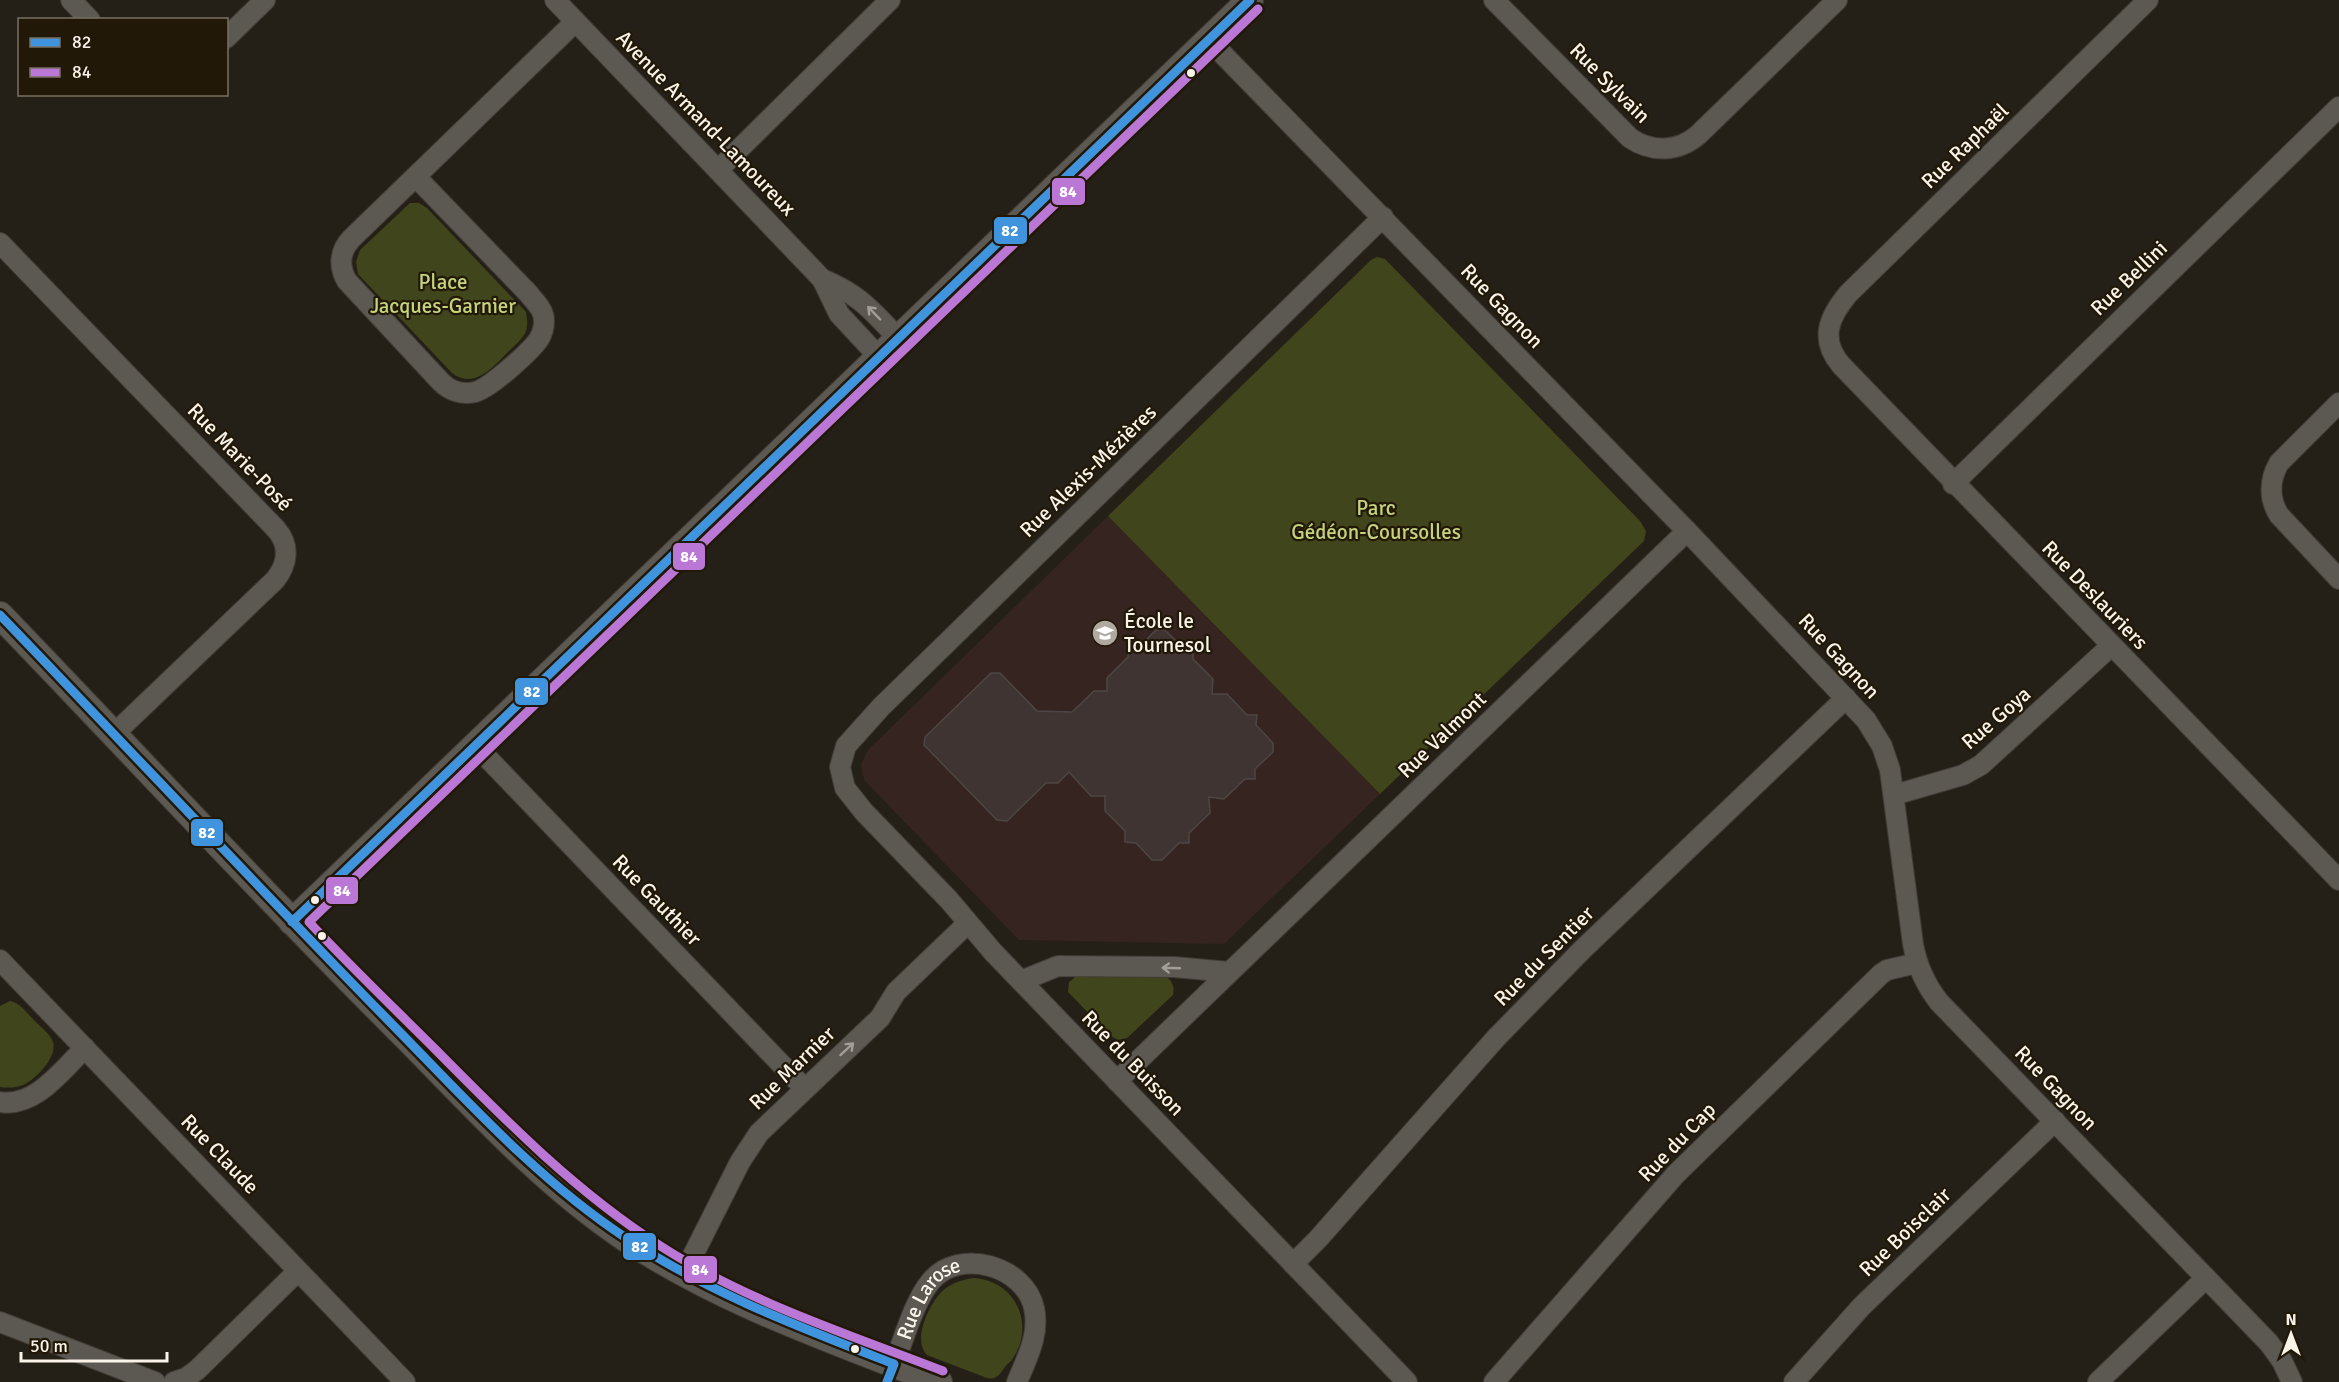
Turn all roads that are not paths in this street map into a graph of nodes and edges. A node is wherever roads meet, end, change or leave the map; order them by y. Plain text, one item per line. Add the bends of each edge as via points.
1 (71, 0) edge
2 (265, 0) edge
3 (555, 0) edge
4 (1250, 0) edge
5 (1494, 0) edge
6 (2148, 0) edge
7 (881, 3) edge
8 (1825, 4) edge
9 (88, 18) edge
10 (575, 22) junction
11 (228, 36) edge
12 (1208, 39) junction
13 (2339, 107) edge
14 (718, 170) junction
15 (416, 177) junction
16 (1383, 217) junction
17 (0, 243) edge
18 (822, 279) junction
19 (1829, 335) joint
20 (899, 339) junction
21 (879, 357) junction
22 (2339, 403) edge
23 (1953, 484) junction
24 (1687, 531) junction
25 (2339, 579) edge
26 (0, 615) edge
27 (2111, 646) junction
28 (1846, 698) junction
29 (114, 734) junction
30 (475, 745) junction
31 (840, 767) joint
32 (1894, 795) junction
33 (2339, 880) edge
34 (292, 922) junction
35 (968, 923) junction
36 (1917, 963) junction
37 (4, 971) edge
38 (1229, 972) junction
39 (1021, 981) junction
40 (85, 1048) junction
41 (1117, 1081) junction
42 (805, 1089) junction
43 (0, 1102) edge
44 (2055, 1121) junction
45 (1293, 1264) junction
46 (298, 1271) junction
47 (684, 1273) junction
48 (2206, 1278) junction
49 (0, 1322) edge
50 (891, 1373) edge
51 (155, 1382) edge
52 (174, 1382) edge
53 (405, 1382) edge
54 (939, 1382) edge
55 (1017, 1382) edge
56 (1407, 1382) edge
57 (1494, 1382) edge
58 (1794, 1382) edge
59 (2098, 1382) edge
60 (2292, 1382) edge

1 - 9 street
2 - 11 street
3 - 10 street, Avenue Armand-Lamoureux
4 - 12 street
5 - 8 street, Rue Sylvain via 1630,138 1643,146 1665,149 1698,135
6 - 19 street, Rue Raphaël via 1848,294 1832,315
7 - 14 street
10 - 14 street, Avenue Armand-Lamoureux
10 - 15 street
12 - 16 street, Rue Gagnon
12 - 20 street
13 - 23 street, Rue Bellini
14 - 18 street, Avenue Armand-Lamoureux
15 - 15 street via 348,243 342,254 342,271 350,286 446,386 457,392 475,392 487,387 535,343 542,334 544,317 528,293
16 - 24 street, Rue Gagnon
16 - 31 street, Rue Alexis-Mézières via 881,707 849,740
17 - 29 street, Rue Marie-Posé via 271,524 285,545 285,564 275,580
20 -> 18 street, Avenue Armand-Lamoureux via 859,298
18 - 21 street, Avenue Armand-Lamoureux via 839,314
19 - 23 street, Rue Deslauriers via 1837,360
20 - 21 street
21 - 30 street
22 - 25 street via 2279,463 2271,483 2279,515
23 - 27 street, Rue Deslauriers
24 - 28 street, Rue Gagnon
24 - 38 street, Rue Valmont
26 - 29 street, Rue Larose
27 - 32 street, Rue Goya via 1981,765
27 - 33 street, Rue Deslauriers
28 - 32 street, Rue Gagnon via 1882,746
28 - 45 street, Rue du Sentier via 1582,950 1496,1038
29 - 34 street, Rue Larose
30 - 34 street
30 - 42 street, Rue Gauthier
31 - 35 street, Rue du Buisson via 845,788 853,800
32 - 36 street, Rue Gagnon
34 - 47 street, Rue Larose via 536,1167 616,1232
35 - 39 street, Rue du Buisson
42 -> 35 street, Rue Marnier via 880,1018 896,992
36 - 44 street, Rue Gagnon via 1940,1002
36 - 57 street, Rue du Cap via 1881,974 1676,1174
37 - 40 street, Rue Claude
38 -> 39 street via 1174,967 1058,966
38 - 41 street, Rue Valmont
39 - 41 street, Rue du Buisson
40 - 43 street via 33,1095 21,1101
40 - 46 street, Rue Claude
41 - 45 street, Rue du Buisson
42 - 47 street, Rue Marnier via 759,1133 746,1152
44 - 48 street, Rue Gagnon
44 - 58 street, Rue Boisclair via 1862,1306
45 - 56 street, Rue du Buisson
46 - 52 street via 197,1370
46 - 53 street, Rue Claude
47 - 50 street, Rue Larose
48 - 59 street
48 - 60 street, Rue Gagnon via 2269,1343
49 - 51 street
50 - 54 street, Rue Larose
50 - 55 street, Rue Larose via 931,1281 949,1268 973,1263 1002,1270 1022,1285 1032,1299 1035,1334

